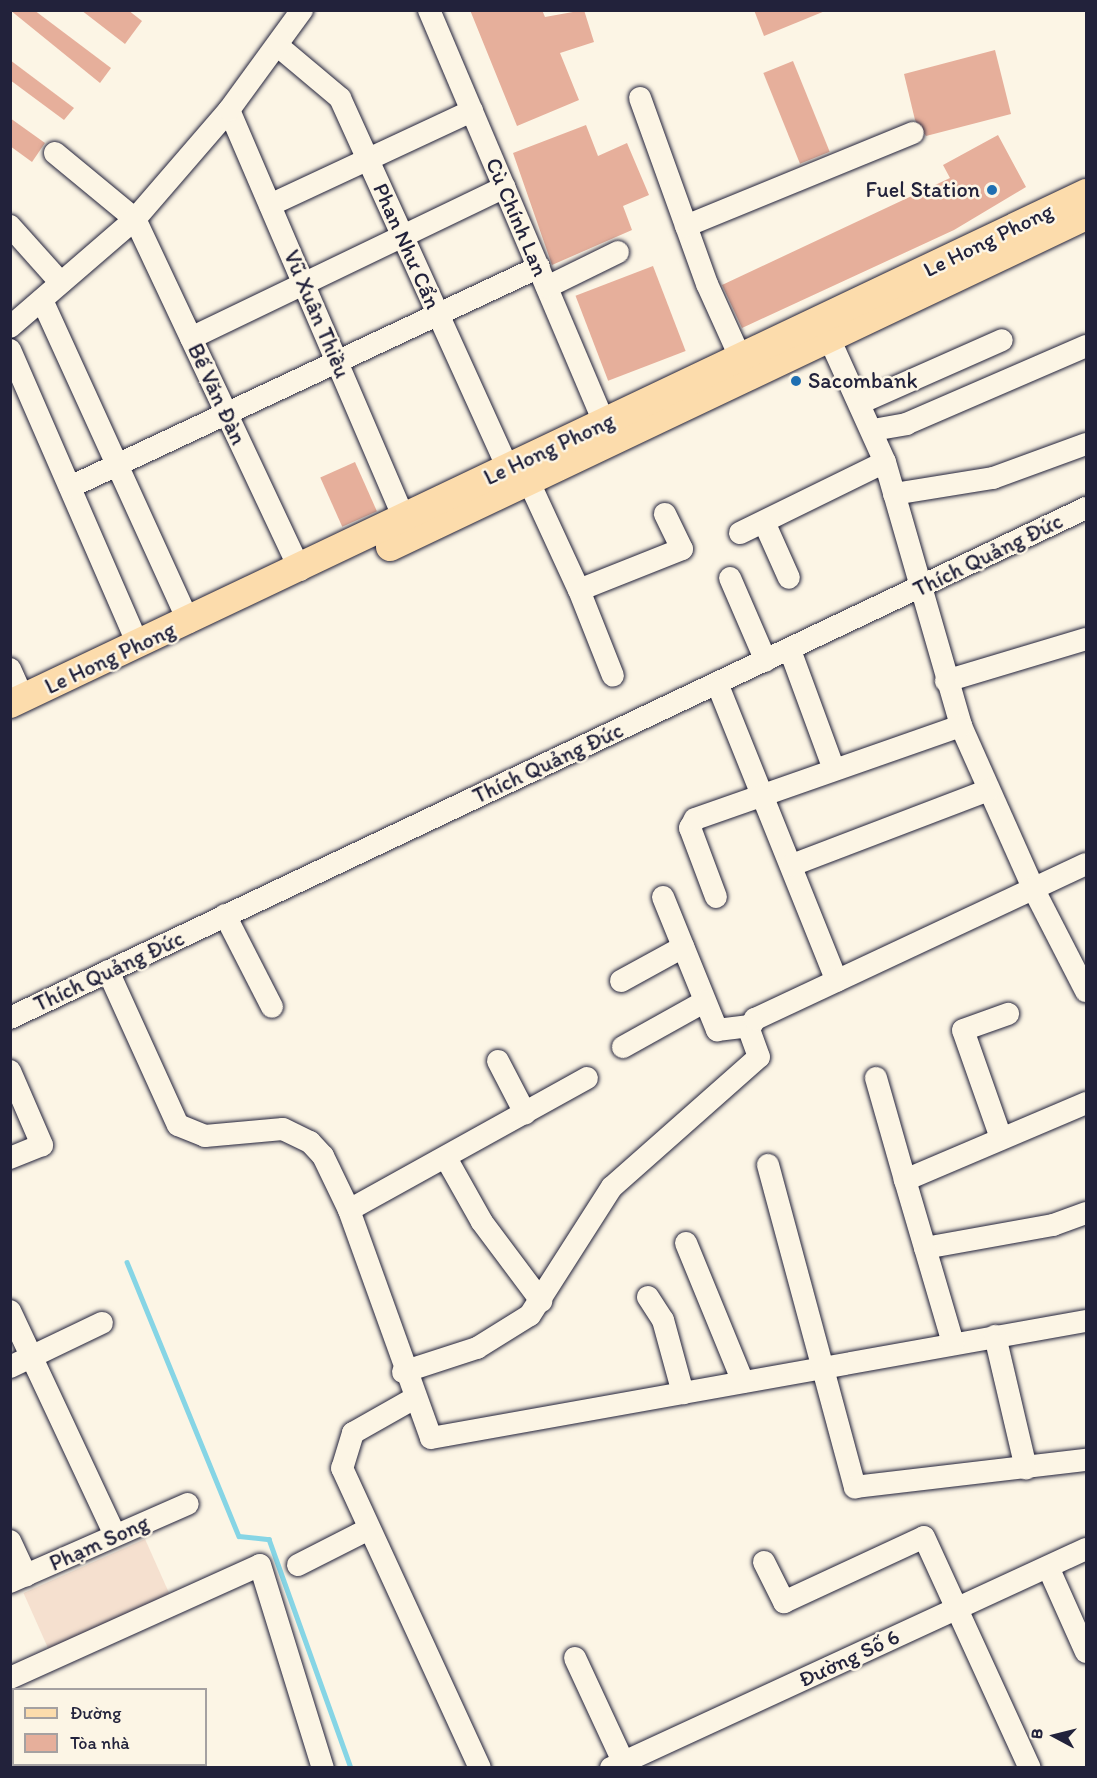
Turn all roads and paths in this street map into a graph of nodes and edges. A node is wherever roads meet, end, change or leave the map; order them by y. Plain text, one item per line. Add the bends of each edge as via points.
1 (302, 10) edge
2 (429, 10) edge
3 (278, 46) junction
4 (640, 98) dead end
5 (229, 110) junction
6 (472, 111) junction
7 (913, 134) dead end
8 (55, 153) dead end
9 (367, 158) junction
10 (504, 187) junction
11 (1086, 193) edge
12 (270, 205) junction
13 (1086, 216) edge
14 (135, 219) junction
15 (10, 226) edge
16 (686, 226) junction
17 (1031, 232) junction
18 (402, 236) junction
19 (618, 252) dead end
20 (543, 277) junction
21 (61, 283) junction
22 (304, 284) junction
23 (42, 300) junction
24 (438, 314) junction
25 (10, 327) edge
26 (191, 338) junction
27 (829, 338) junction
28 (1002, 340) dead end
29 (1086, 346) edge
30 (10, 350) edge
31 (337, 362) junction
32 (744, 365) junction
33 (860, 403) junction
34 (226, 414) junction
35 (604, 423) junction
36 (873, 430) junction
37 (1086, 444) edge
38 (885, 462) junction
39 (117, 465) junction
40 (518, 475) junction
41 (70, 487) junction
42 (894, 494) junction
43 (1086, 508) edge
44 (665, 514) dead end
45 (404, 518) junction
46 (764, 522) junction
47 (740, 533) dead end
48 (304, 578) junction
49 (730, 578) dead end
50 (789, 578) dead end
51 (579, 590) junction
52 (918, 590) junction
53 (189, 622) junction
54 (1086, 639) edge
55 (138, 645) junction
56 (790, 650) junction
57 (766, 661) junction
58 (10, 669) edge
59 (613, 676) dead end
60 (946, 681) junction
61 (717, 683) junction
62 (17, 701) edge
63 (10, 725) edge
64 (961, 726) junction
65 (833, 767) junction
66 (988, 790) junction
67 (763, 792) junction
68 (1086, 864) edge
69 (792, 865) junction
70 (1033, 888) junction
71 (663, 897) dead end
72 (716, 897) dead end
73 (225, 915) junction
74 (683, 947) junction
75 (108, 971) junction
76 (621, 981) dead end
77 (837, 981) junction
78 (1086, 991) edge
79 (704, 1002) junction
80 (272, 1008) dead end
81 (1008, 1014) dead end
82 (10, 1018) edge
83 (750, 1026) junction
84 (623, 1047) dead end
85 (498, 1061) dead end
86 (10, 1071) edge
87 (587, 1078) dead end
88 (876, 1078) dead end
89 (1086, 1103) edge
90 (525, 1113) junction
91 (1001, 1138) junction
92 (10, 1158) edge
93 (446, 1158) junction
94 (768, 1165) dead end
95 (905, 1179) junction
96 (349, 1210) junction
97 (1086, 1213) edge
98 (686, 1243) dead end
99 (925, 1248) junction
100 (648, 1297) dead end
101 (541, 1301) junction
102 (10, 1311) edge
103 (1086, 1321) edge
104 (102, 1323) dead end
105 (995, 1336) junction
106 (953, 1343) junction
107 (32, 1356) junction
108 (10, 1367) edge
109 (820, 1368) junction
110 (403, 1372) junction
111 (743, 1382) junction
112 (683, 1393) junction
113 (413, 1399) junction
114 (1086, 1460) edge
115 (1026, 1468) junction
116 (188, 1504) dead end
117 (368, 1530) junction
118 (115, 1535) junction
119 (10, 1541) edge
120 (1086, 1549) edge
121 (764, 1562) dead end
122 (298, 1565) dead end
123 (1048, 1567) junction
124 (18, 1579) edge
125 (955, 1609) junction
126 (1086, 1652) edge
127 (575, 1658) dead end
128 (10, 1678) edge
129 (620, 1766) edge
130 (81, 1767) edge
131 (103, 1767) edge
132 (323, 1767) edge
133 (480, 1767) edge
134 (1030, 1767) edge

1 - 3 street
2 - 6 street, Cù Chính Lan
3 - 5 street
3 - 9 street, Phan Như Cẩn via 340,98
4 - 16 street
5 - 12 street, Vũ Xuân Thiều
5 - 14 street
6 - 9 street
6 - 10 street, Cù Chính Lan
7 - 16 street
8 - 14 street
9 - 12 street
9 - 18 street, Phan Như Cẩn
10 - 18 street
10 - 20 street, Cù Chính Lan
11 - 17 main road, Le Hong Phong
12 - 22 street, Vũ Xuân Thiều
13 - 17 main road, Le Hong Phong
14 - 21 street
14 - 26 street, Bế Văn Đàn
15 - 21 street
16 - 32 street
17 - 27 main road, Le Hong Phong
17 - 32 main road, Le Hong Phong
18 - 22 street
18 - 24 street, Phan Như Cẩn
19 - 20 street
20 - 24 street
20 - 35 street, Cù Chính Lan
21 - 23 street
22 - 26 street
22 - 31 street, Vũ Xuân Thiều
23 - 25 street
23 - 39 street
24 - 31 street
24 - 40 street, Phan Như Cẩn
26 - 34 street, Bế Văn Đàn
27 - 32 main road, Le Hong Phong
27 - 33 street
28 - 33 street
29 - 36 street via 906,423
30 - 41 street
31 - 34 street
31 - 45 street, Vũ Xuân Thiều
32 - 35 main road, Le Hong Phong
32 - 40 main road, Le Hong Phong
33 - 36 street
34 - 39 street
34 - 48 street, Bế Văn Đàn
35 - 40 main road, Le Hong Phong
36 - 38 street
37 - 42 street via 993,478
38 - 42 street
38 - 46 street
39 - 41 street
39 - 53 street
40 - 45 main road, Le Hong Phong
40 - 48 main road, Le Hong Phong
40 - 51 street, Phan Như Cẩn
41 - 55 street
42 - 52 street
43 - 52 street, Thích Quảng Đức
44 - 51 street via 682,549
45 - 48 main road, Le Hong Phong
46 - 47 street
46 - 50 street
48 - 53 main road, Le Hong Phong
48 - 63 main road, Le Hong Phong
49 - 57 street
51 - 59 street, Phan Như Cẩn
52 - 56 street, Thích Quảng Đức
52 - 60 street
53 - 55 main road, Le Hong Phong
54 - 60 street
55 - 62 main road, Le Hong Phong
56 - 57 street, Thích Quảng Đức
56 - 65 street
57 - 61 street, Thích Quảng Đức
58 - 62 street
60 - 64 street
61 - 67 street
61 - 73 street, Thích Quảng Đức
64 - 65 street
64 - 66 street
65 - 67 street
66 - 69 street
66 - 70 street
67 - 69 street
67 - 72 street via 691,823
68 - 70 street
69 - 77 street
70 - 77 street
70 - 78 street
71 - 74 street
73 - 75 street, Thích Quảng Đức
73 - 80 street
74 - 76 street
74 - 79 street
75 - 82 street, Thích Quảng Đức
75 - 96 street via 178,1125 194,1135 268,1127 297,1134 323,1156
77 - 83 street
79 - 83 street via 722,1033
79 - 84 street
81 - 91 street via 963,1030
83 - 101 street via 759,1057 612,1187
85 - 90 street
86 - 92 street via 42,1145
87 - 90 street
88 - 95 street
89 - 91 street
90 - 93 street
91 - 95 street
93 - 96 street
93 - 101 street via 482,1222
94 - 109 street
95 - 99 street
96 - 110 street
97 - 99 street via 1053,1225
98 - 111 street
99 - 106 street
100 - 112 street via 663,1320
101 - 110 street via 494,1340
102 - 107 street
103 - 105 street
104 - 107 street
105 - 106 street
105 - 115 street
106 - 109 street
107 - 108 street
107 - 118 street
109 - 111 street
109 - 115 street via 855,1487
110 - 113 street
111 - 112 street
112 - 113 street via 430,1438
113 - 117 street via 352,1433 343,1451 342,1468
114 - 115 street
116 - 118 street, Phạm Song
117 - 122 street
117 - 133 street
118 - 124 street, Phạm Song
119 - 124 street
120 - 123 street, Đường Số 6
121 - 125 street via 784,1602 924,1538
123 - 125 street, Đường Số 6
123 - 126 street
125 - 129 street, Đường Số 6
125 - 134 street
127 - 129 street
128 - 132 street via 260,1565
130 - 131 street

